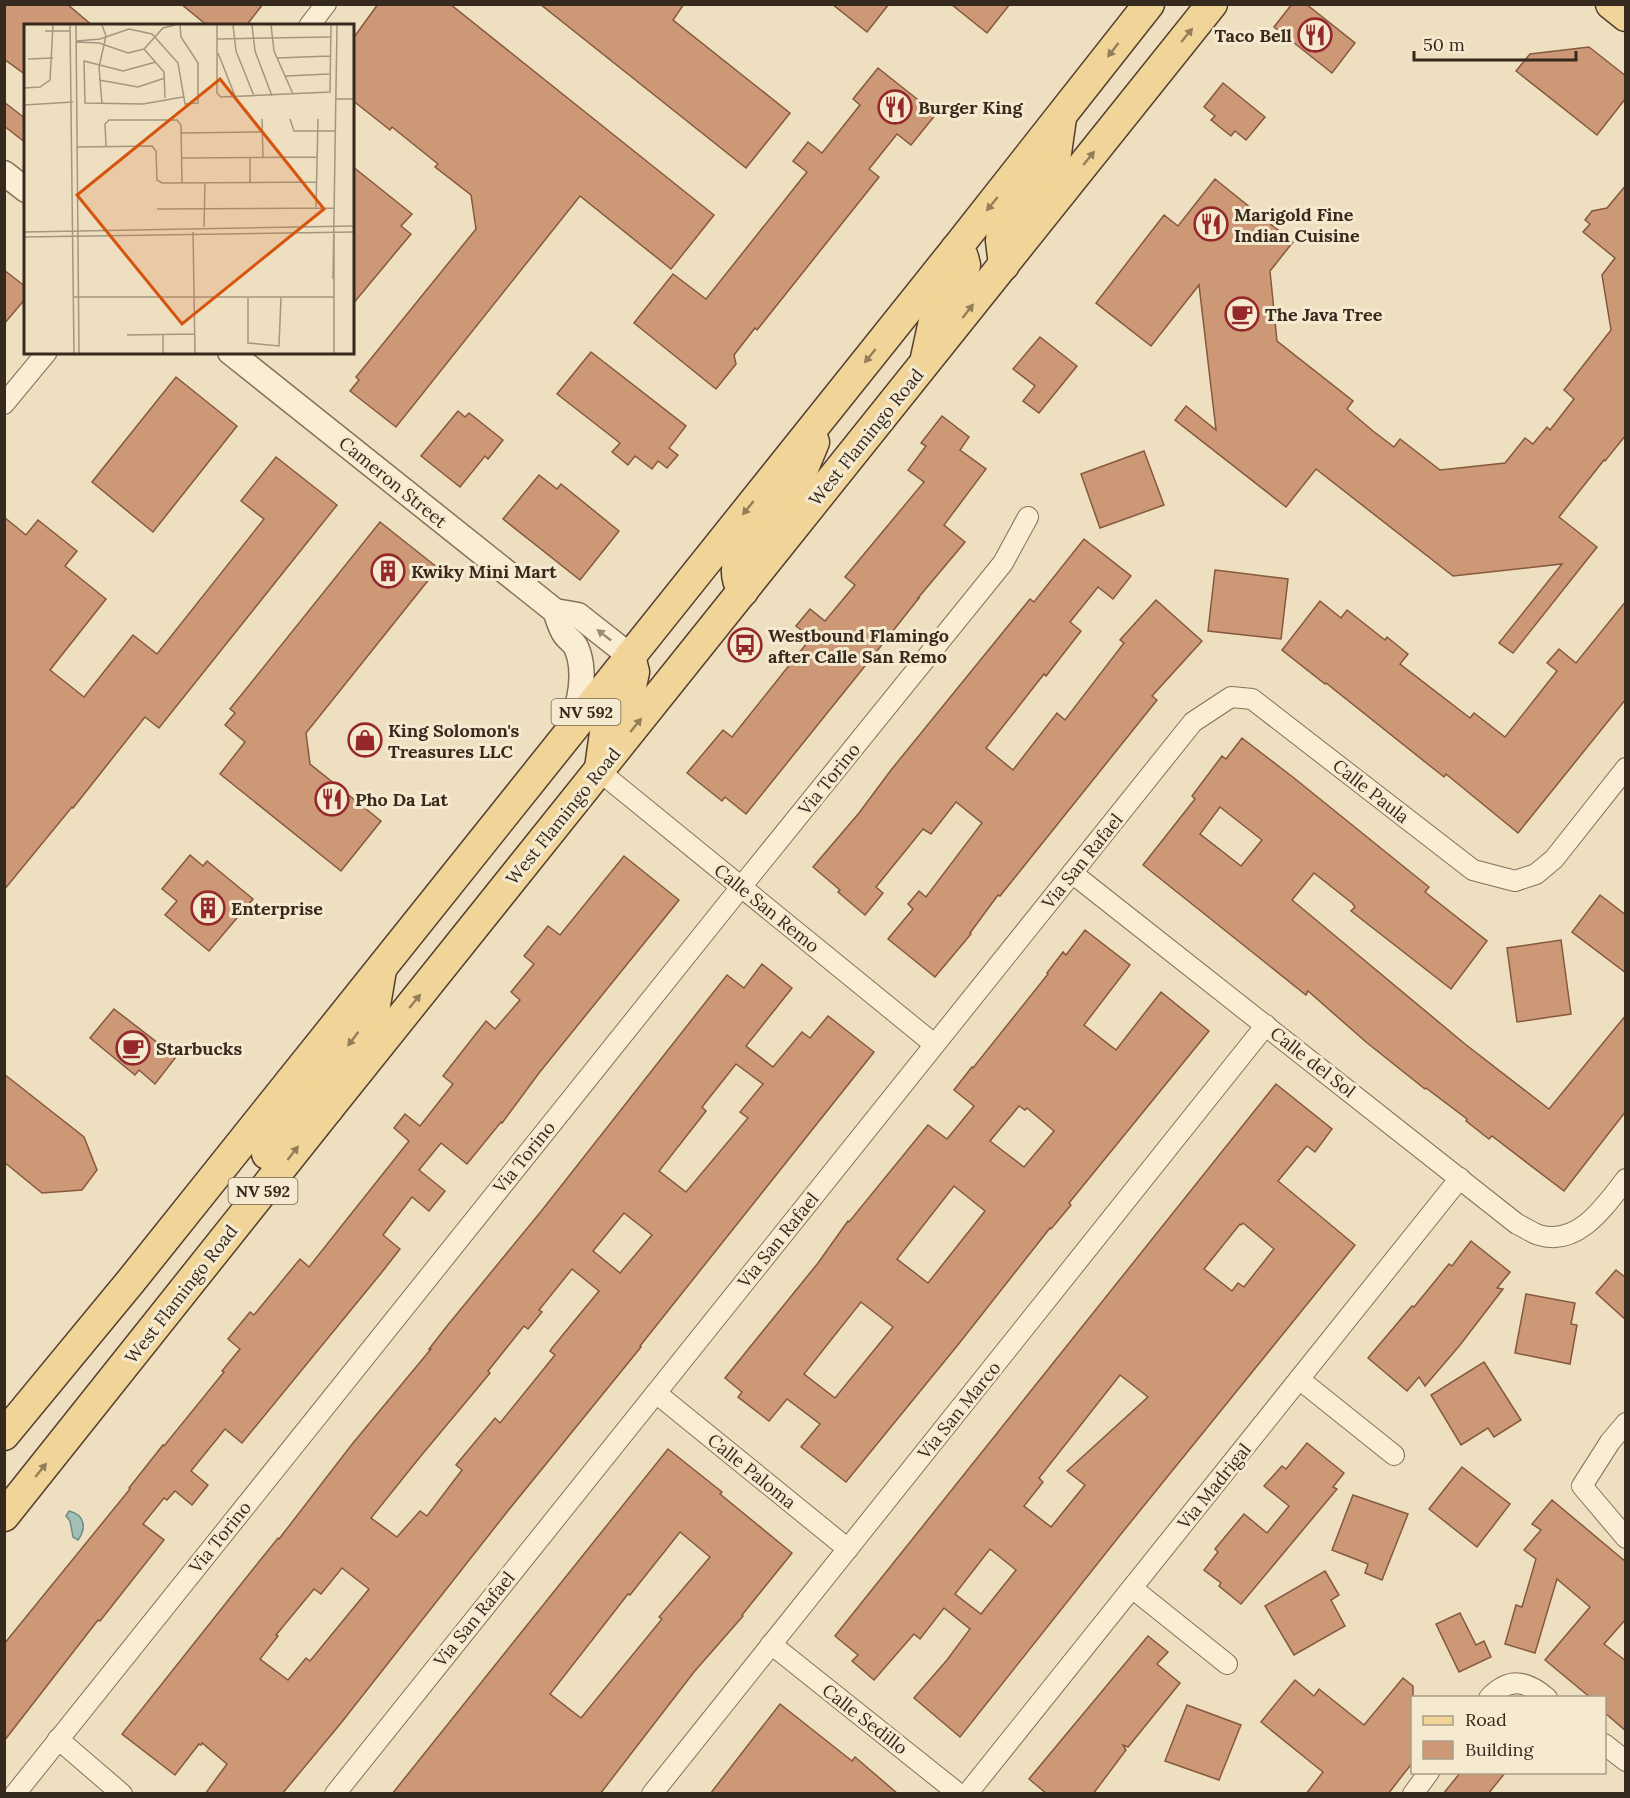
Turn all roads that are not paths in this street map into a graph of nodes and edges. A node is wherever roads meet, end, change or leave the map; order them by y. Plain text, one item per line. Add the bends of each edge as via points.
1 (326, 4) edge
2 (1149, 4) edge
3 (1212, 4) edge
4 (1611, 4) edge
5 (1626, 16) edge
6 (311, 24) edge
7 (1062, 115) junction
8 (4, 173) edge
9 (24, 188) edge
10 (956, 249) junction
11 (1004, 265) junction
12 (45, 354) edge
13 (233, 354) edge
14 (924, 364) junction
15 (4, 404) edge
16 (828, 409) junction
17 (1028, 518) dead end
18 (743, 591) junction
19 (555, 611) junction
20 (630, 656) junction
21 (1231, 697) joint
22 (564, 739) junction
23 (1626, 768) edge
24 (599, 771) junction
25 (1072, 873) junction
26 (741, 887) junction
27 (382, 968) junction
28 (1266, 1025) junction
29 (934, 1044) junction
30 (291, 1081) junction
31 (328, 1109) junction
32 (1460, 1178) junction
33 (1626, 1179) edge
34 (178, 1298) junction
35 (1299, 1379) junction
36 (656, 1393) junction
37 (1626, 1423) edge
38 (4, 1436) edge
39 (1394, 1455) dead end
40 (4, 1516) edge
41 (1626, 1538) edge
42 (848, 1549) junction
43 (1131, 1588) junction
44 (771, 1644) junction
45 (1227, 1665) dead end
46 (1491, 1696) edge
47 (1544, 1696) edge
48 (58, 1739) junction
49 (1606, 1745) edge
50 (1626, 1761) edge
51 (1428, 1774) edge
52 (15, 1794) edge
53 (122, 1794) edge
54 (335, 1794) edge
55 (652, 1794) edge
56 (959, 1794) edge
57 (967, 1794) edge
58 (1413, 1794) edge

1 - 6 street
2 -> 7 main road, NV 592
11 -> 3 main road, West Flamingo Road / NV 592
4 - 5 main road
7 -> 10 main road, NV 592
7 - 11 main road via 1055,160 1002,229
8 - 9 street
10 - 14 main road via 965,265 951,294 936,312
10 -> 16 main road, NV 592
14 -> 11 main road, West Flamingo Road / NV 592
12 - 15 street
13 - 19 street, Cameron Street
14 - 18 main road, West Flamingo Road / NV 592
16 - 18 main road via 795,488 736,563
16 -> 20 main road, NV 592
17 - 26 street, Via Torino via 1003,563
24 -> 18 main road, West Flamingo Road / NV 592
20 -> 19 street, Cameron Street via 578,615
19 - 22 street, Cameron Street via 581,664 578,702
20 - 22 main road, NV 592
20 - 24 main road via 634,672 631,686 606,726
21 - 23 street, Calle Paula via 1252,699 1473,870 1515,881 1536,874 1554,859
21 - 25 street, Via San Rafael via 1193,722
22 - 27 main road, NV 592
24 - 26 street, Calle San Remo
31 -> 24 main road, West Flamingo Road / NV 592
25 - 28 street, Calle del Sol
25 - 29 street, Via San Rafael
26 - 29 street, Calle San Remo
26 - 48 street, Via Torino
27 - 30 main road, NV 592
27 -> 31 main road via 374,1011 328,1072 323,1087
28 - 32 street, Calle del Sol
28 - 42 street, Via San Marco
29 - 36 street, Via San Rafael
30 - 34 main road via 303,1096 302,1103 209,1229
30 - 38 main road, NV 592
34 -> 31 main road, West Flamingo Road / NV 592
32 - 33 street, Calle del Sol via 1518,1224 1539,1235 1560,1237 1582,1228
32 - 35 street, Via Madrigal
40 -> 34 main road, West Flamingo Road / NV 592
35 - 39 street
35 - 43 street, Via Madrigal
36 - 42 street, Calle Paloma
36 - 54 street, Via San Rafael
37 - 41 street via 1582,1486
42 - 44 street, Via San Marco
43 - 45 street
43 - 57 street, Via Madrigal
44 - 55 street, Via San Marco
44 - 56 street, Calle Sedillo
46 - 47 street via 1496,1689 1522,1683
48 - 52 street, Via Torino
48 - 53 street
49 - 50 street
51 - 58 street

